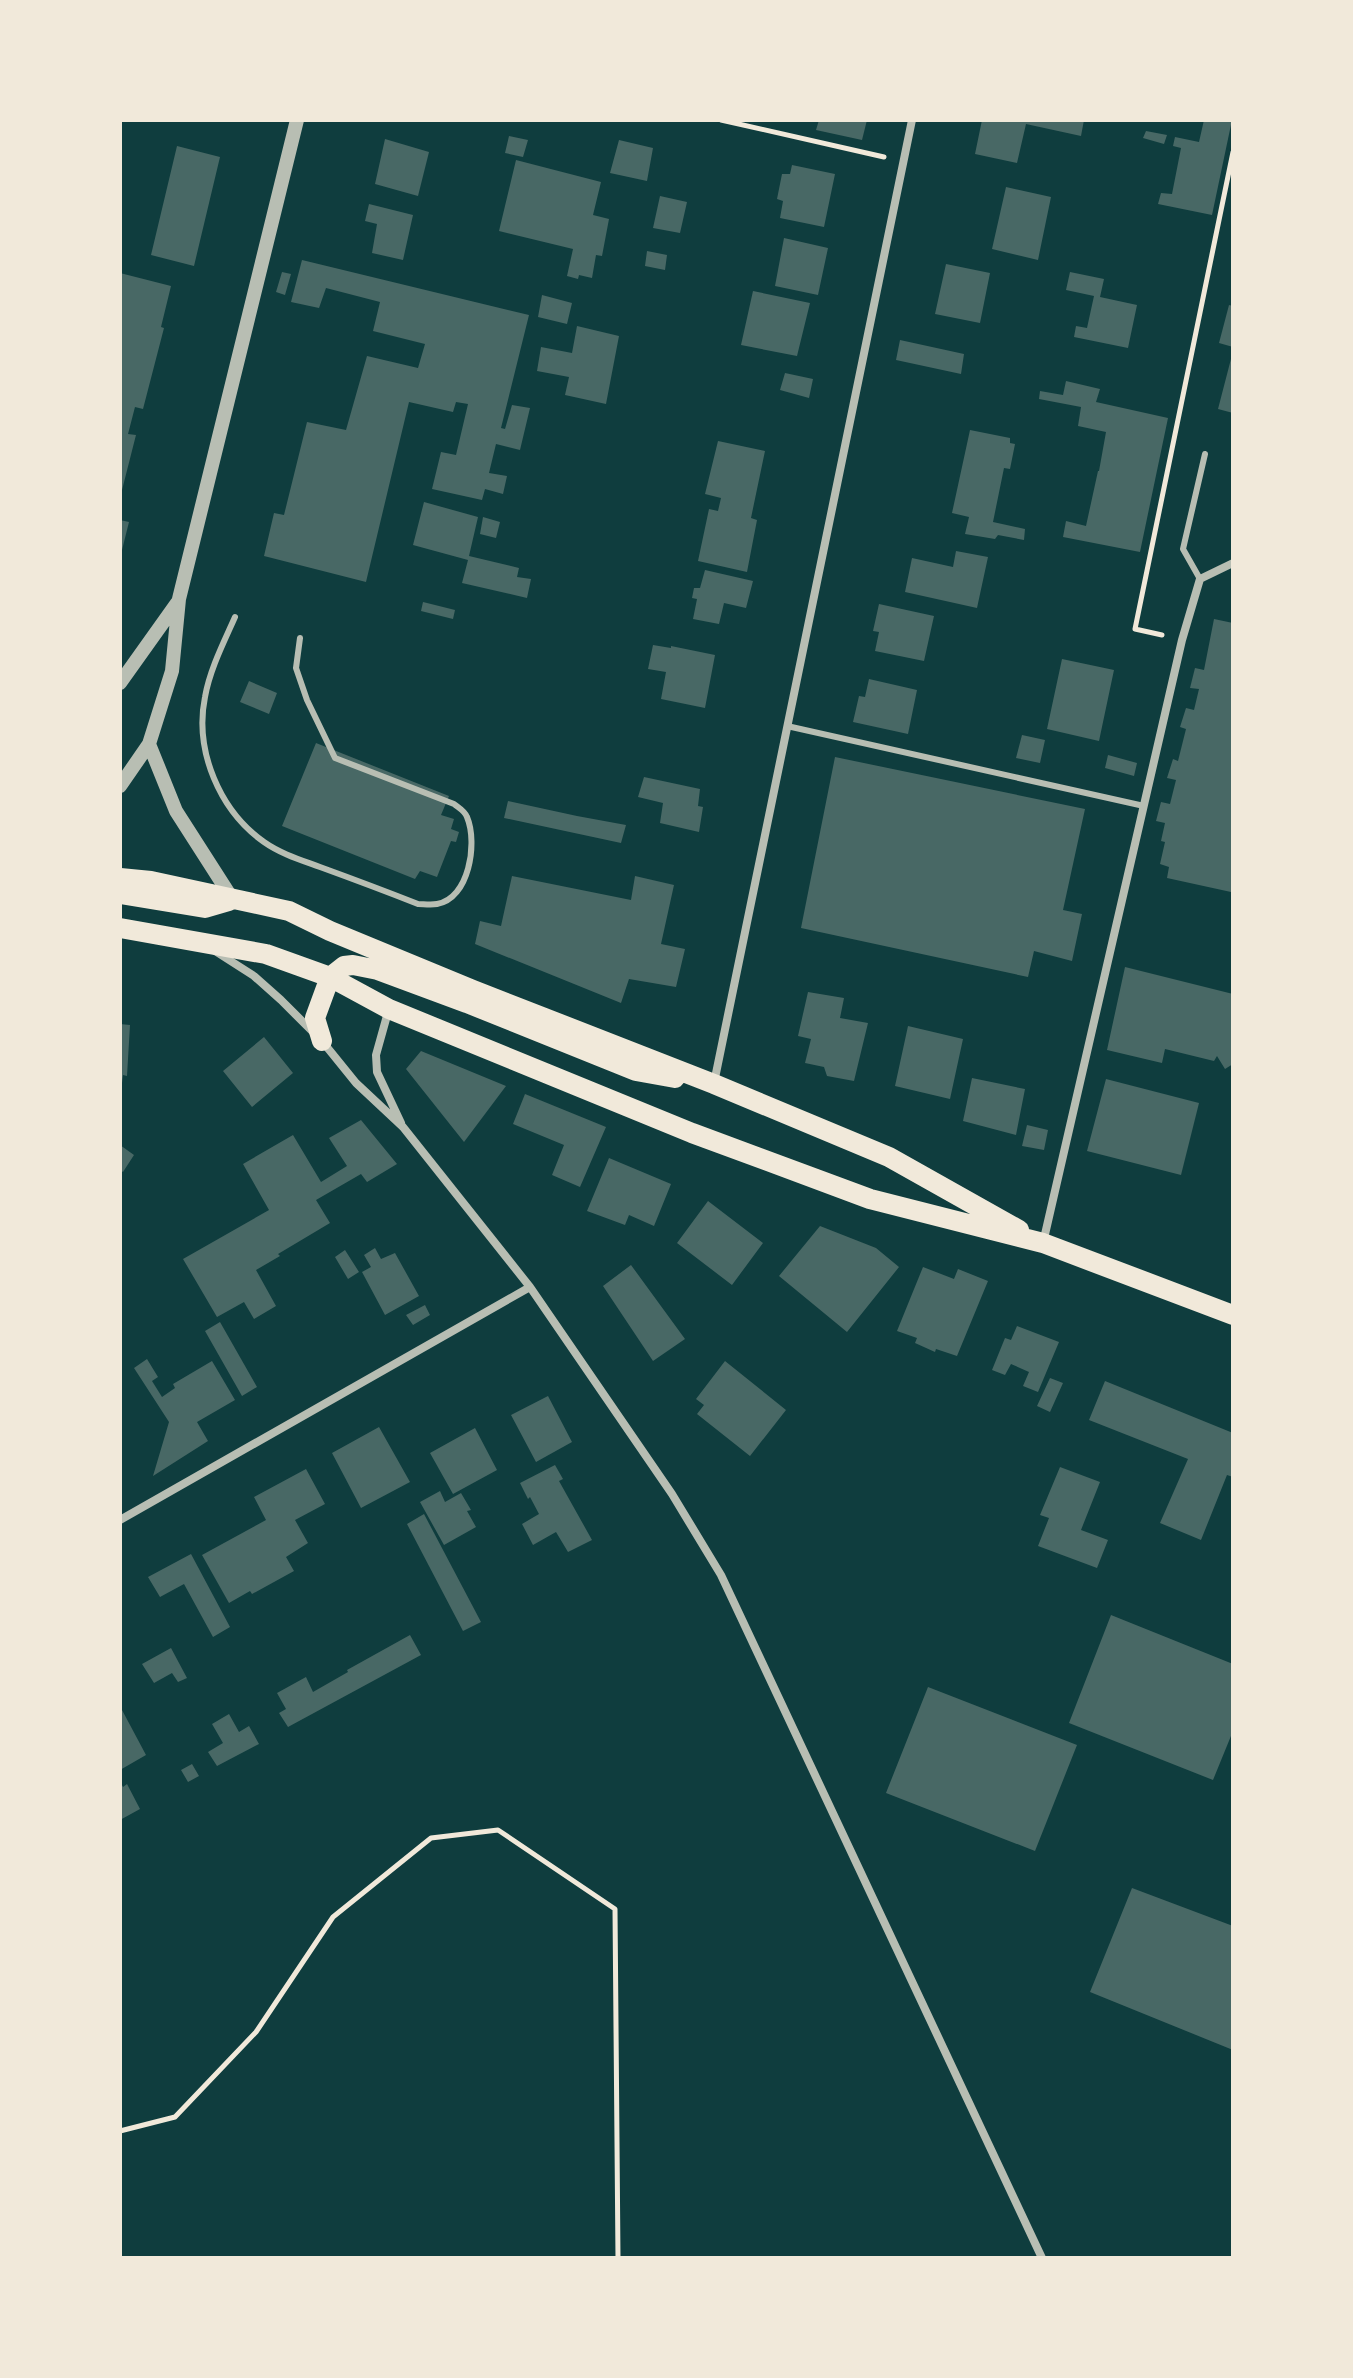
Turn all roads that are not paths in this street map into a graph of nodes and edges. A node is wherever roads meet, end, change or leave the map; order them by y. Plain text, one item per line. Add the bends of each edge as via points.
1 (912, 120) edge
2 (295, 121) edge
3 (1205, 454) dead end
4 (1233, 563) edge
5 (1200, 579) junction
6 (179, 599) junction
7 (235, 617) dead end
8 (300, 638) dead end
9 (120, 683) edge
10 (787, 726) junction
11 (149, 744) junction
12 (120, 786) edge
13 (1144, 806) junction
14 (120, 878) edge
15 (120, 894) edge
16 (233, 900) junction
17 (120, 928) edge
18 (330, 931) junction
19 (203, 944) junction
20 (366, 968) junction
21 (330, 977) junction
22 (389, 1009) junction
23 (322, 1041) junction
24 (714, 1084) junction
25 (403, 1127) junction
26 (1043, 1243) junction
27 (530, 1287) junction
28 (1233, 1315) edge
29 (120, 1520) edge
30 (1042, 2258) edge

1 - 10 street
2 - 6 street
3 - 5 lane via 1183,549
4 - 5 street
5 - 13 street
6 - 9 street
6 - 11 street via 172,671
7 - 8 lane via 205,697 202,728 206,760 240,821 265,843 296,858 418,904 439,904 454,894 472,856 466,814 454,804 335,758 296,668
10 - 13 lane
10 - 24 street
11 - 12 street
11 - 16 street via 176,811
13 - 26 street
14 - 16 main road
15 - 16 main road via 205,908
16 - 18 main road via 289,911
17 - 19 main road
18 - 20 main road
18 - 24 main road
19 - 21 main road via 266,954
19 - 23 street via 254,976
20 - 21 main road via 344,966
20 - 22 main road via 387,993
20 - 24 main road via 636,1071
21 - 22 main road
21 - 23 main road via 315,1018
22 - 25 street via 376,1055 377,1072
22 - 26 main road via 692,1133 870,1199
23 - 25 street via 356,1083
24 - 26 main road via 889,1157
25 - 27 street
26 - 28 main road
27 - 29 street
27 - 30 street via 721,1575

